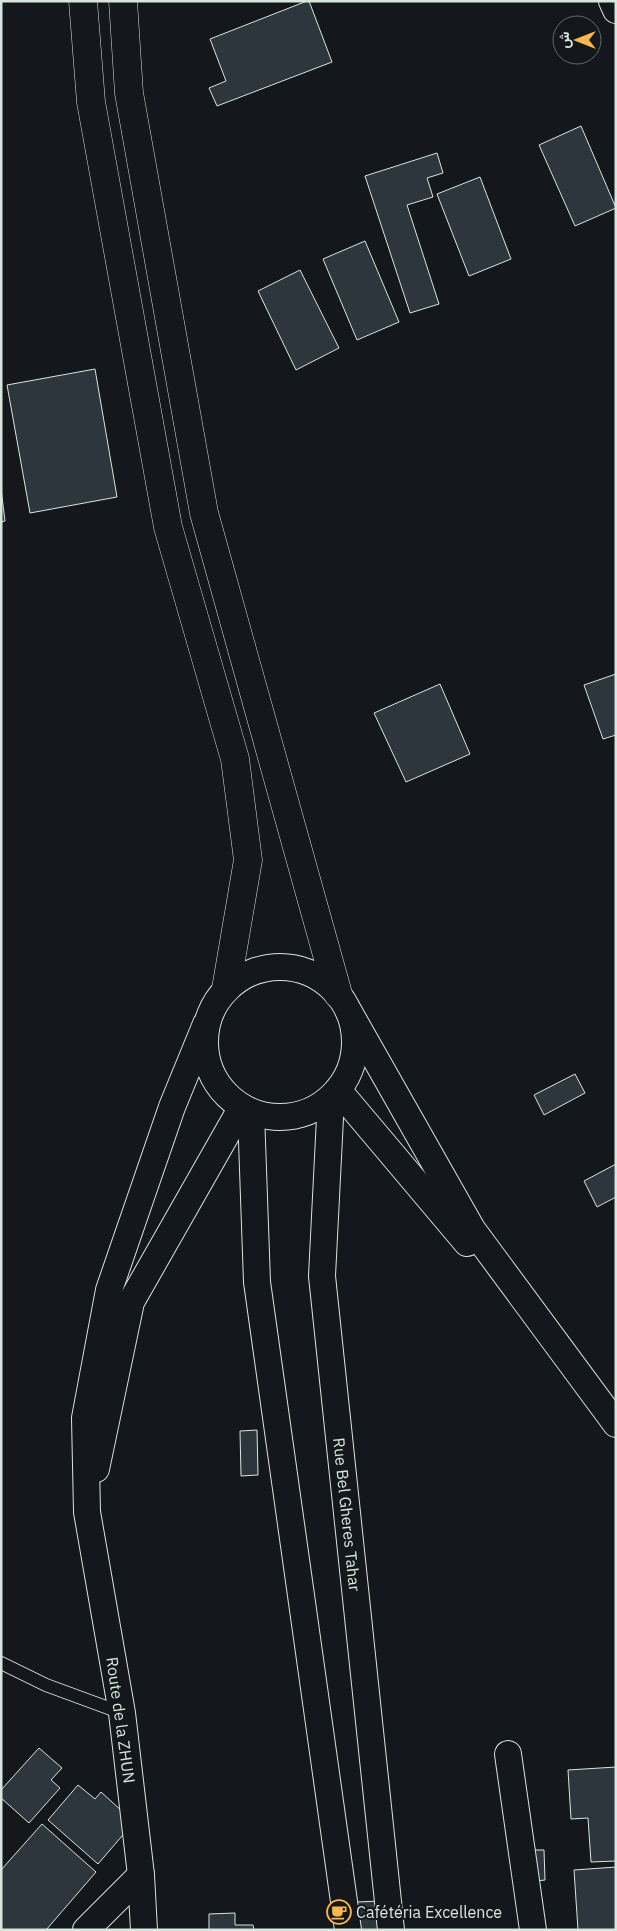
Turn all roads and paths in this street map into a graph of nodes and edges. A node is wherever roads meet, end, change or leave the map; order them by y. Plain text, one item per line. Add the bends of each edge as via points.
1 (82, 1) edge
2 (123, 1) edge
3 (612, 1) edge
4 (616, 10) edge
5 (226, 989) junction
6 (343, 1003) junction
7 (206, 1024) junction
8 (334, 1094) junction
9 (247, 1110) junction
10 (584, 1381) junction
11 (616, 1424) edge
12 (87, 1512) junction
13 (1, 1664) edge
14 (122, 1713) junction
15 (508, 1754) dead end
16 (141, 1874) junction
17 (90, 1928) edge
18 (144, 1930) edge
19 (348, 1930) edge
20 (391, 1930) edge
21 (533, 1930) edge

1 - 5 street via 91,102 168,527 235,759 248,860
2 - 6 street via 129,94 204,513
3 - 4 street
5 - 6 street via 243,976 283,966 304,970 322,980
5 - 7 street
6 - 8 street via 354,1034 354,1058 346,1079
6 - 10 street via 472,1229
7 - 9 street via 204,1046 208,1067 218,1086 233,1102
7 - 12 street via 172,1107 109,1290 85,1418
8 - 9 street via 314,1110 294,1117 272,1118
8 - 10 street
8 - 20 street, Rue Bel Gheres Tahar via 322,1276
9 - 12 street via 131,1302
9 - 19 street via 257,1282
10 - 11 street
12 - 14 street, Route de la ZHUN
13 - 14 lane via 46,1685
14 - 16 street, Route de la ZHUN
15 - 21 street
16 - 17 street
16 - 18 street, Route de la ZHUN

